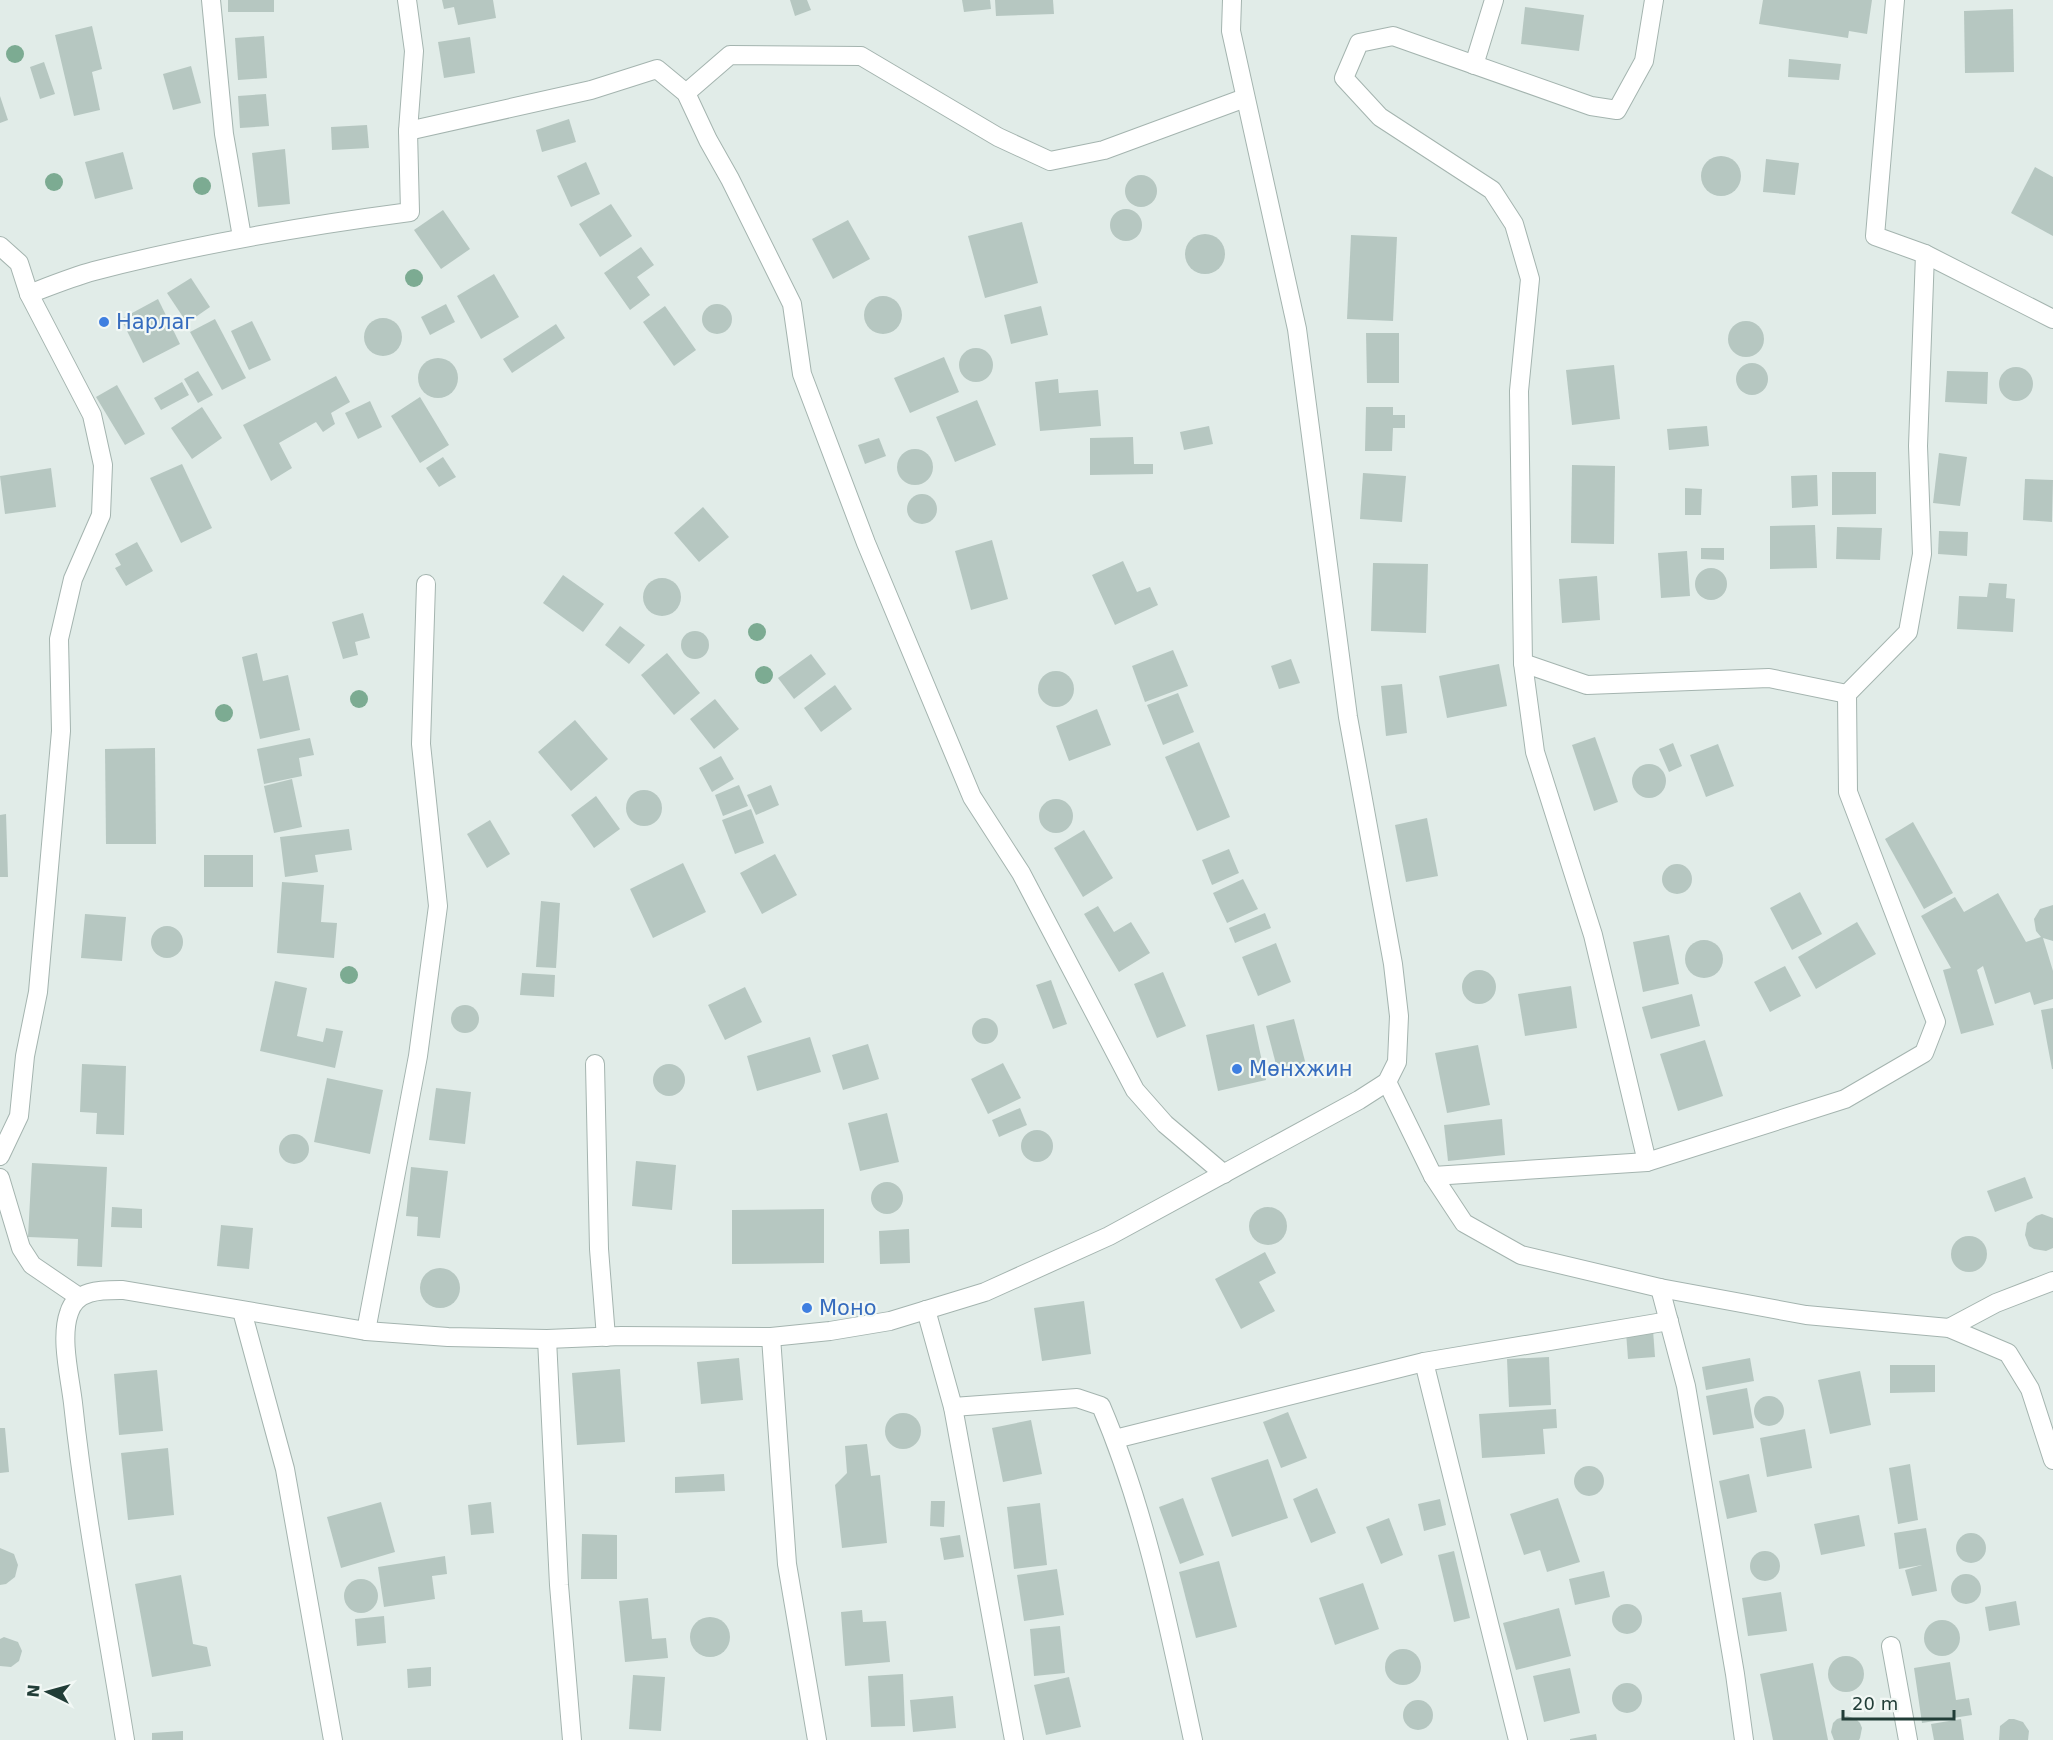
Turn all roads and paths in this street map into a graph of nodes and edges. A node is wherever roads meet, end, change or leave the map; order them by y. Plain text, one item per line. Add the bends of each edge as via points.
1 (211, 0) edge
2 (407, 0) edge
3 (1232, 0) edge
4 (1494, 0) edge
5 (1654, 0) edge
6 (1895, 0) edge
7 (1474, 65) junction
8 (686, 93) junction
9 (1245, 98) junction
10 (408, 131) junction
11 (242, 237) junction
12 (0, 246) edge
13 (1925, 254) junction
14 (29, 294) junction
15 (2053, 319) edge
16 (426, 584) dead end
17 (1523, 663) junction
18 (1847, 694) junction
19 (595, 1064) dead end
20 (1387, 1082) junction
21 (0, 1156) edge
22 (1647, 1162) junction
23 (1224, 1174) junction
24 (1433, 1176) junction
25 (0, 1178) edge
26 (2053, 1281) edge
27 (1660, 1288) junction
28 (79, 1297) junction
29 (926, 1310) junction
30 (242, 1311) junction
31 (1669, 1322) junction
32 (1949, 1328) junction
33 (366, 1331) junction
34 (606, 1337) junction
35 (771, 1337) junction
36 (547, 1339) junction
37 (1424, 1362) junction
38 (953, 1407) junction
39 (1115, 1439) junction
40 (2053, 1460) edge
41 (1891, 1646) dead end
42 (125, 1740) edge
43 (333, 1740) edge
44 (572, 1740) edge
45 (817, 1740) edge
46 (1014, 1740) edge
47 (1193, 1740) edge
48 (1518, 1740) edge
49 (1744, 1740) edge
50 (1908, 1740) edge

1 - 11 street via 224,134
2 - 10 street via 414,51
3 - 9 street via 1231,31
4 - 7 street
5 - 7 street via 1644,61 1617,110 1591,106
6 - 13 street via 1875,236
7 - 17 street via 1392,36 1359,43 1344,78 1380,117 1492,190 1514,224 1530,279 1519,391
8 - 9 street via 730,55 861,56 998,137 1050,161 1104,150
8 - 10 street via 657,69 591,90
8 - 23 street via 792,304 802,374 866,543 972,796 1021,873 1135,1090 1165,1124
9 - 20 street via 1297,330 1348,717 1393,964 1399,1040 1397,1062
10 - 11 street via 410,213
11 - 14 street via 92,272
12 - 14 street via 19,263
13 - 15 street
13 - 18 street via 1918,446 1922,554 1908,632
14 - 21 street via 92,415 104,465 101,516 73,579 59,639 61,730 38,992 25,1056 19,1116
16 - 33 street via 421,744 438,906 417,1056
17 - 18 street via 1587,685 1769,678
17 - 22 street via 1535,752 1593,935
18 - 22 street via 1848,792 1936,1022 1924,1053 1845,1099
19 - 34 street via 599,1249
20 - 23 street
20 - 24 street
22 - 24 street
23 - 29 street via 1109,1236 985,1292
24 - 27 street via 1464,1223 1521,1255
25 - 28 street via 21,1248 32,1265
26 - 32 street via 1996,1303
27 - 31 street
27 - 32 street via 1806,1315
28 - 30 street via 97,1290 123,1290
28 - 42 street via 69,1312 66,1336 78,1448
29 - 35 street via 850,1328
29 - 38 street
30 - 33 street
30 - 43 street via 285,1469
31 - 37 street
31 - 49 street via 1686,1386
32 - 40 street via 2007,1353 2030,1389
33 - 36 street
34 - 35 street
34 - 36 street
35 - 45 street via 787,1564
36 - 44 street via 559,1585
37 - 39 street
37 - 48 street
38 - 39 street via 1077,1398 1101,1406
38 - 46 street
39 - 47 street via 1161,1593
41 - 50 street

